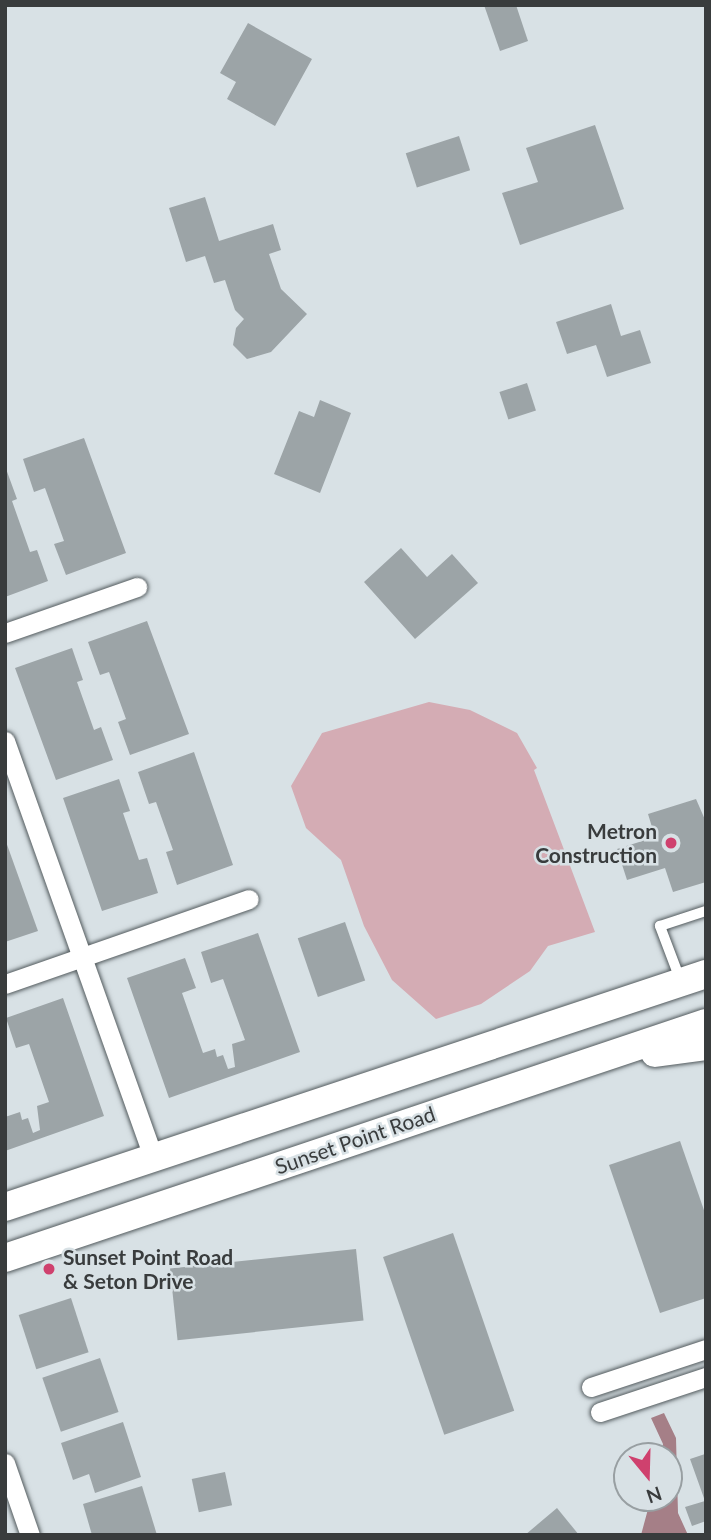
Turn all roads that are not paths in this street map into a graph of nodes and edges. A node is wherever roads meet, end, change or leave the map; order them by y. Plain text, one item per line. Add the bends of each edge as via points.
1 (137, 587) dead end
2 (5, 633) edge
3 (5, 741) edge
4 (249, 899) dead end
5 (706, 911) edge
6 (82, 957) junction
7 (693, 978) edge
8 (5, 984) edge
9 (706, 1008) edge
10 (706, 1023) edge
11 (706, 1046) edge
12 (622, 1051) junction
13 (587, 1062) junction
14 (153, 1157) junction
15 (5, 1206) edge
16 (5, 1258) edge
17 (706, 1349) edge
18 (706, 1377) edge
19 (591, 1387) dead end
20 (600, 1412) dead end
21 (6, 1465) edge
22 (30, 1535) edge

1 - 2 street
3 - 6 street
4 - 6 street
5 - 7 lane via 660,926
6 - 8 street
6 - 14 street
7 - 14 main road
9 - 12 main road
10 - 12 main road, Sunset Point Road
11 - 13 main road
12 - 13 main road, Sunset Point Road
13 - 16 main road, Sunset Point Road
14 - 15 main road
17 - 19 street
18 - 20 street
21 - 22 street

